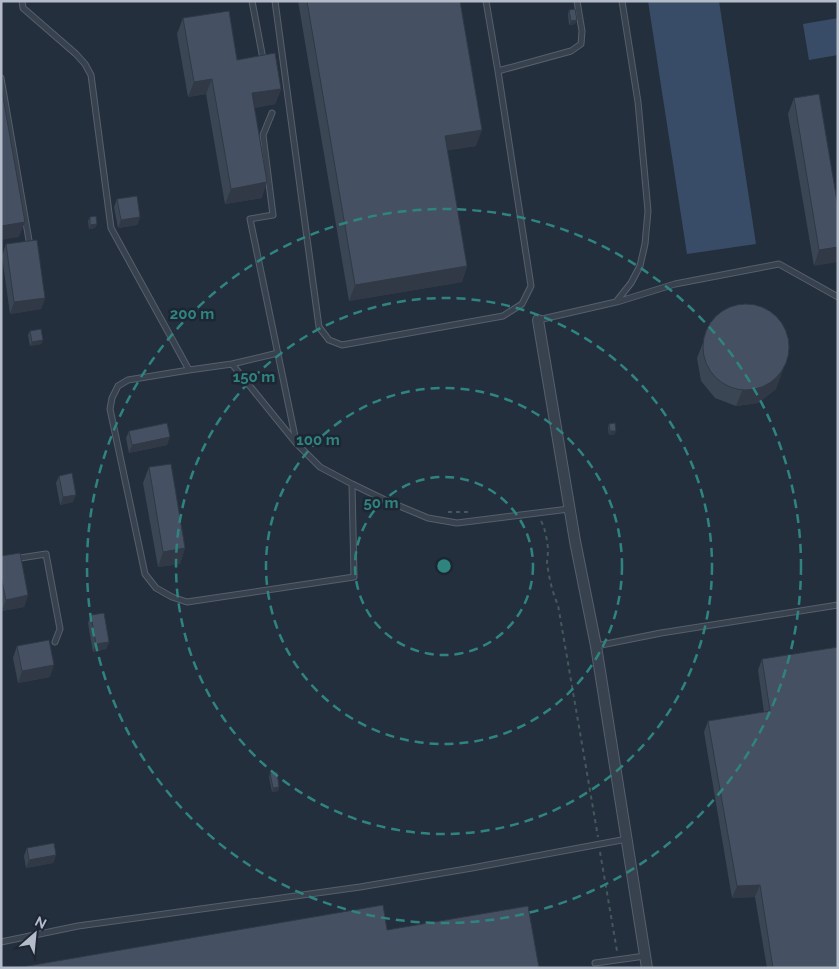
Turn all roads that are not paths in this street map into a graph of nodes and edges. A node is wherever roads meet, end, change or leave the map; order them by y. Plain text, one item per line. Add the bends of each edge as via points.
1 (22, 1) edge
2 (252, 1) edge
3 (275, 1) edge
4 (486, 1) edge
5 (577, 1) edge
6 (622, 1) edge
7 (262, 59) edge
8 (498, 71) junction
9 (1, 78) edge
10 (272, 113) dead end
11 (22, 248) edge
12 (838, 297) edge
13 (616, 302) junction
14 (538, 320) joint
15 (278, 353) junction
16 (232, 364) junction
17 (189, 370) junction
18 (296, 443) junction
19 (352, 484) junction
20 (569, 509) junction
21 (1, 561) edge
22 (838, 605) edge
23 (55, 642) dead end
24 (596, 646) junction
25 (627, 839) junction
26 (1, 942) edge
27 (645, 956) junction
28 (595, 964) dead end
29 (647, 968) edge

1 - 17 lane via 23,8 76,54 91,75 111,228
2 - 7 lane
3 - 8 lane via 319,327 329,340 342,344 503,316 522,304 531,286
4 - 8 lane
5 - 8 lane via 581,44 571,51
6 - 13 lane via 638,102 648,211 640,266
9 - 11 lane via 30,246
10 - 15 lane via 263,135 273,215 250,219
12 - 13 lane via 779,264 675,284
13 - 14 lane
14 - 20 street
15 - 16 lane
15 - 18 lane
16 - 17 lane
16 - 18 lane
17 - 19 lane via 128,380 118,386 110,409 146,574 156,588 187,602 354,577
18 - 19 lane via 320,467
19 - 20 lane via 428,518 457,523
20 - 24 street
21 - 23 lane via 46,554 60,629
22 - 24 lane
24 - 25 street
25 - 26 lane via 360,886 78,926
25 - 27 street
27 - 28 lane
27 - 29 street

